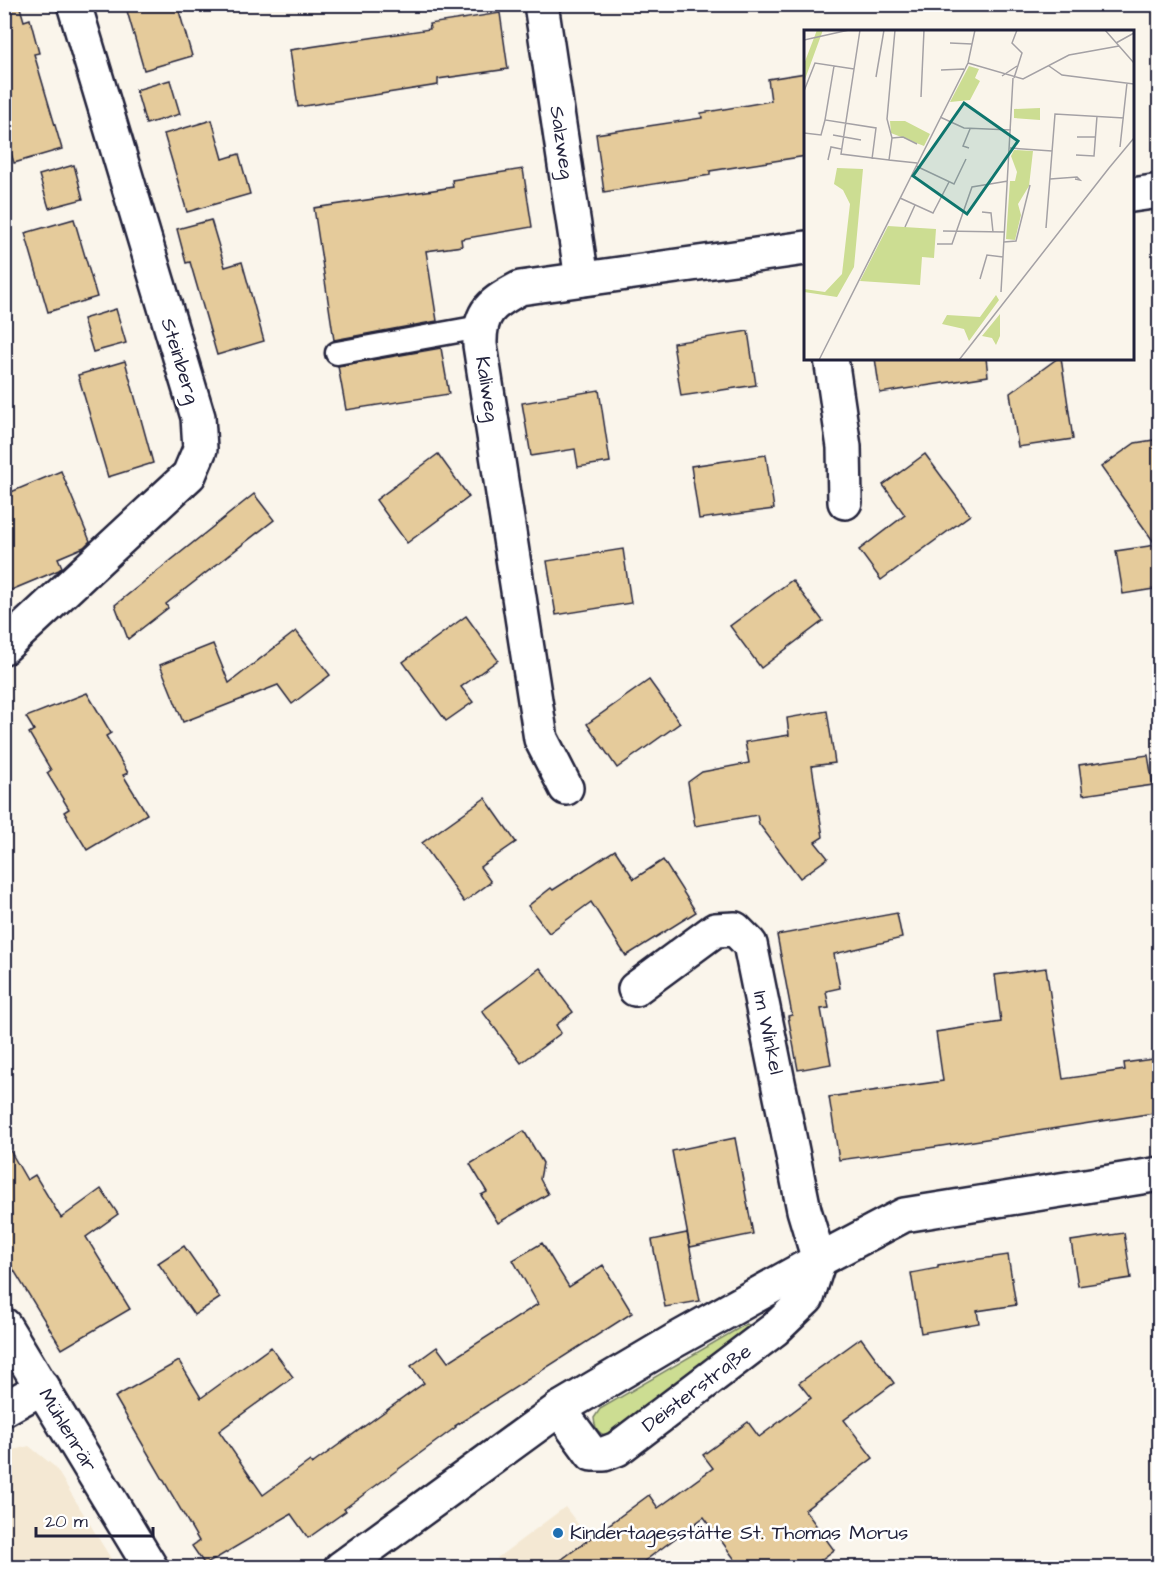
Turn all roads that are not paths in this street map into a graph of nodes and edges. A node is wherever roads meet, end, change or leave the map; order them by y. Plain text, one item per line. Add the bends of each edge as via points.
1 (74, 4) edge
2 (541, 4) edge
3 (1160, 191) edge
4 (1134, 195) edge
5 (804, 248) edge
6 (582, 279) junction
7 (480, 327) junction
8 (337, 353) dead end
9 (831, 360) edge
10 (845, 502) dead end
11 (4, 647) edge
12 (566, 788) dead end
13 (635, 989) dead end
14 (1160, 1174) edge
15 (819, 1260) junction
16 (4, 1324) edge
17 (43, 1387) junction
18 (559, 1409) junction
19 (4, 1410) edge
20 (151, 1568) edge
21 (340, 1568) edge

1 - 11 street, Steinberg via 198,417 200,449 189,475
2 - 6 street, Salzweg
3 - 4 street
5 - 6 street, Kaliweg
6 - 7 street, Kaliweg via 520,288 494,301
7 - 8 lane
7 - 12 street, Kaliweg via 541,739
9 - 10 street via 844,447
13 - 15 street, Im Winkel via 715,930 735,928 750,944 804,1210
14 - 15 street via 904,1215
15 - 18 street
15 - 18 street, Deisterstraße via 807,1298 775,1329 617,1449 604,1455 592,1454
16 - 17 street, Mühlenrär
17 - 19 street
17 - 20 street, Mühlenrär
18 - 21 street

